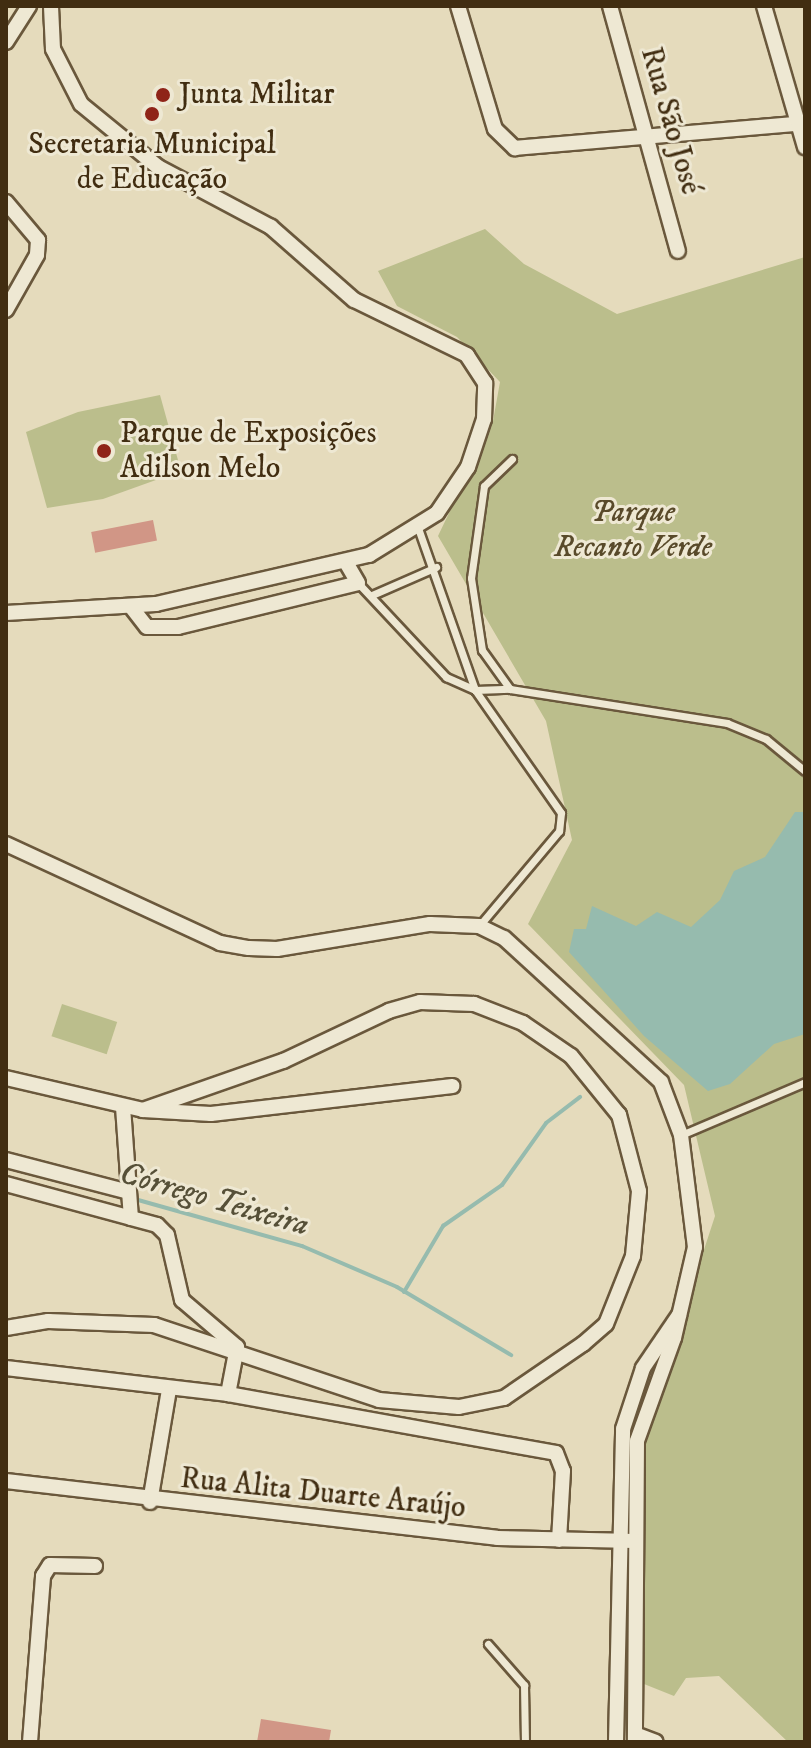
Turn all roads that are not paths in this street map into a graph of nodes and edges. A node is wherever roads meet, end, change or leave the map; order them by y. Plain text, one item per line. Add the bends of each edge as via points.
1 (29, 6) edge
2 (51, 6) edge
3 (458, 6) edge
4 (610, 6) edge
5 (764, 6) edge
6 (6, 42) edge
7 (802, 124) edge
8 (650, 138) junction
9 (805, 147) edge
10 (6, 202) edge
11 (678, 251) dead end
12 (6, 310) edge
13 (512, 459) dead end
14 (418, 528) junction
15 (346, 562) junction
16 (436, 567) junction
17 (253, 582) junction
18 (358, 583) junction
19 (220, 588) junction
20 (372, 595) junction
21 (132, 608) junction
22 (260, 609) junction
23 (6, 613) edge
24 (226, 617) junction
25 (510, 689) junction
26 (475, 690) junction
27 (805, 771) edge
28 (6, 845) edge
29 (479, 926) junction
30 (6, 1078) edge
31 (805, 1082) edge
32 (452, 1086) dead end
33 (123, 1107) junction
34 (143, 1110) junction
35 (681, 1135) junction
36 (6, 1160) edge
37 (6, 1184) edge
38 (125, 1191) junction
39 (131, 1218) junction
40 (679, 1315) junction
41 (6, 1328) edge
42 (238, 1353) junction
43 (6, 1368) edge
44 (169, 1390) junction
45 (228, 1394) junction
46 (6, 1481) edge
47 (150, 1502) junction
48 (559, 1540) junction
49 (617, 1541) junction
50 (635, 1541) junction
51 (95, 1566) dead end
52 (488, 1644) dead end
53 (635, 1738) edge
54 (30, 1742) edge
55 (525, 1742) edge
56 (616, 1742) edge
57 (656, 1742) edge

1 - 6 street
2 - 14 street via 53,49 81,104 123,142 271,227 354,300 480,366 484,419 468,467 437,513
3 - 8 street via 502,140 515,148
4 - 8 street, Rua São José
5 - 7 street
7 - 8 street
7 - 9 street
8 - 11 street, Rua São José
10 - 12 street via 38,240 37,255
13 - 25 lane via 484,486 471,578 482,650
14 - 15 street
14 - 16 lane
15 - 17 street
15 - 18 street
16 - 20 lane
16 - 26 lane
17 - 19 street
17 - 22 street
18 - 20 lane
18 - 22 street
19 - 21 street
19 - 24 street
20 - 26 lane via 446,677
21 - 23 street
21 - 24 street via 147,627
22 - 24 street
25 - 26 lane
25 - 27 lane via 727,723 766,739
26 - 29 lane via 561,813 559,831
28 - 29 street via 220,943 249,948 277,949 430,924
29 - 35 street via 504,938 641,1060 661,1082
30 - 33 street
31 - 35 lane
32 - 34 street via 244,1114
33 - 34 street
33 - 38 street
34 - 42 street via 283,1061 389,1011 448,1000 523,1023 571,1056 604,1093 627,1133 639,1191 633,1256 606,1324 546,1375 504,1398 459,1407 407,1405
35 - 40 street via 695,1233
36 - 38 street
37 - 39 street
38 - 39 street
39 - 42 street via 157,1225 172,1246 182,1300 234,1342
40 - 49 street via 662,1333 630,1399 619,1457
40 - 50 street via 637,1441
41 - 42 street via 117,1319
42 - 45 street
43 - 44 street
44 - 45 street
44 - 47 street
45 - 48 street via 556,1453 563,1471
46 - 47 street, Rua Alita Duarte Araújo
47 - 48 street, Rua Alita Duarte Araújo
48 - 49 street, Rua Alita Duarte Araújo
49 - 50 street, Rua Alita Duarte Araújo
49 - 56 street
50 - 53 street
51 - 54 street via 50,1565 43,1576
52 - 55 lane via 524,1685
53 - 57 street

